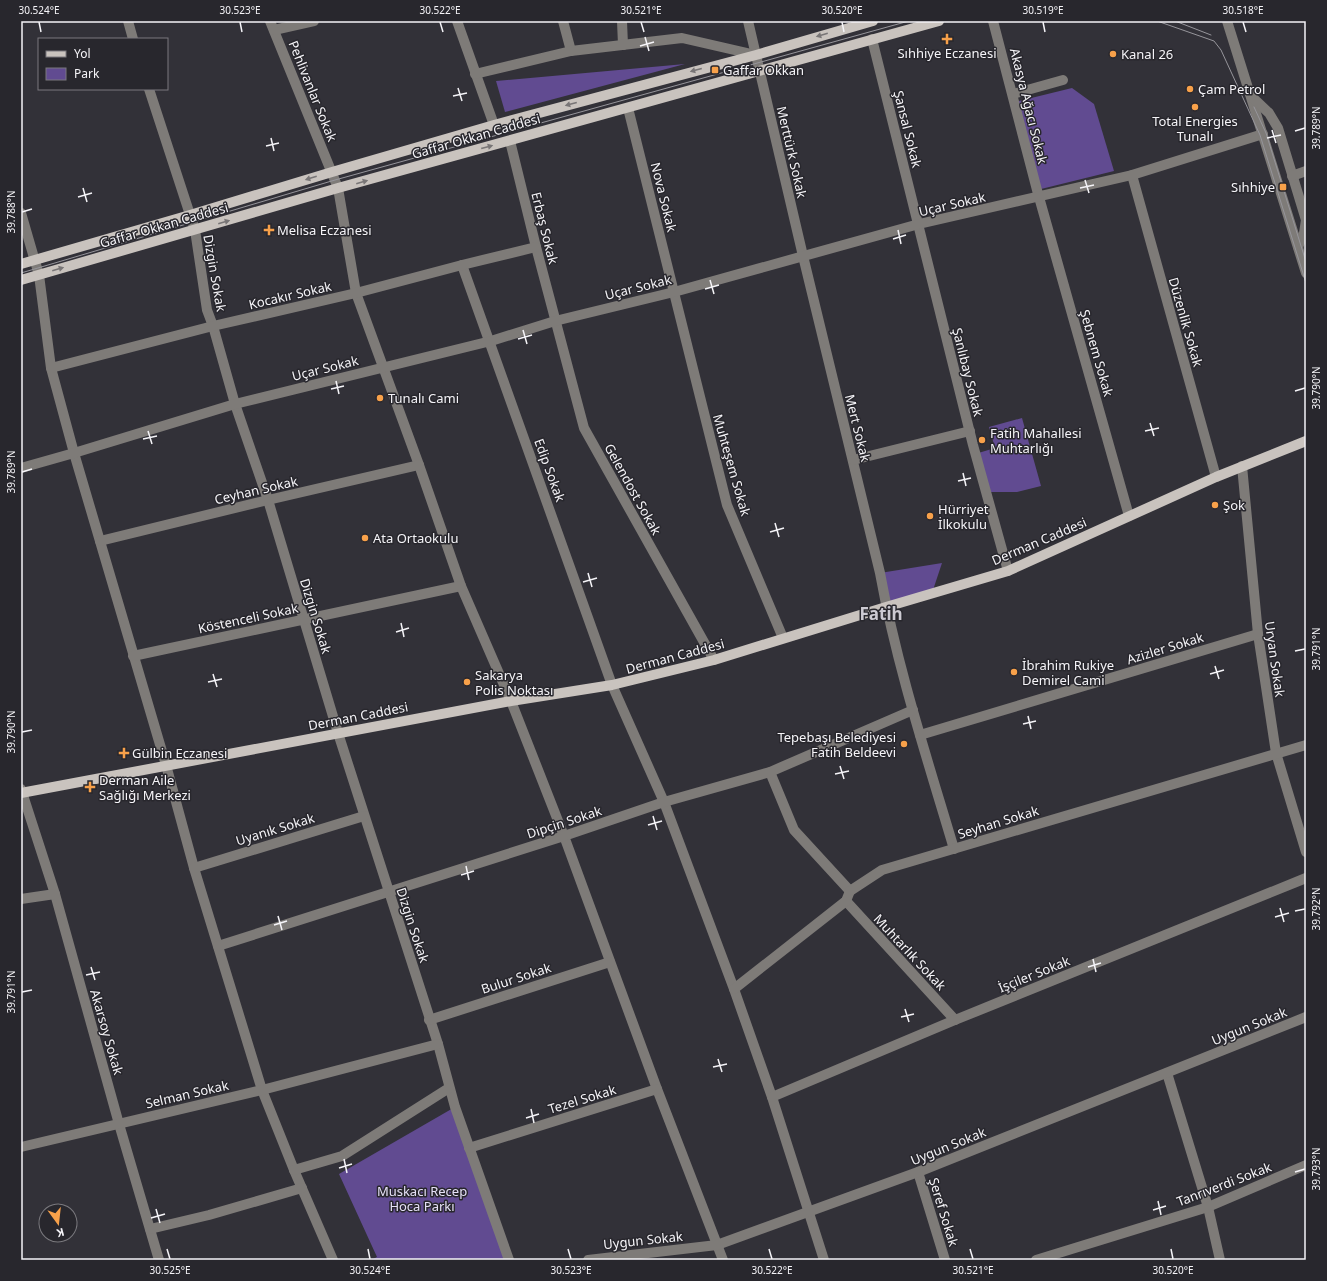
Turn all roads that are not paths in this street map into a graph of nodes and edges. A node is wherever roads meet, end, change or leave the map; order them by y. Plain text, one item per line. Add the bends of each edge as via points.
1 (128, 21) edge
2 (314, 21) edge
3 (457, 21) edge
4 (563, 21) edge
5 (622, 21) edge
6 (748, 21) edge
7 (873, 21) edge
8 (939, 21) edge
9 (993, 21) edge
10 (1227, 21) edge
11 (272, 25) edge
12 (844, 25) edge
13 (133, 38) edge
14 (872, 39) junction
15 (623, 45) junction
16 (570, 52) junction
17 (756, 55) junction
18 (760, 71) junction
19 (475, 74) junction
20 (1063, 80) dead end
21 (149, 90) edge
22 (1012, 94) junction
23 (1252, 97) junction
24 (628, 108) junction
25 (494, 124) junction
26 (1263, 134) junction
27 (510, 141) junction
28 (1306, 171) edge
29 (332, 172) junction
30 (1132, 175) junction
31 (1292, 176) junction
32 (338, 188) junction
33 (1039, 196) junction
34 (21, 213) edge
35 (190, 215) junction
36 (919, 224) junction
37 (195, 230) junction
38 (536, 247) junction
39 (1298, 247) junction
40 (803, 256) junction
41 (36, 259) junction
42 (21, 264) edge
43 (462, 265) junction
44 (1306, 273) edge
45 (39, 275) junction
46 (21, 280) edge
47 (674, 292) junction
48 (356, 293) junction
49 (555, 321) junction
50 (213, 326) junction
51 (491, 341) junction
52 (383, 367) junction
53 (51, 368) junction
54 (235, 404) junction
55 (970, 431) junction
56 (1306, 440) edge
57 (74, 453) junction
58 (853, 460) junction
59 (419, 465) junction
60 (1242, 466) junction
61 (21, 468) edge
62 (1216, 477) junction
63 (268, 500) junction
64 (1129, 516) junction
65 (100, 541) junction
66 (1008, 571) junction
67 (461, 586) junction
68 (886, 607) junction
69 (304, 620) junction
70 (1258, 634) junction
71 (783, 638) junction
72 (133, 656) junction
73 (714, 660) junction
74 (612, 685) junction
75 (511, 701) junction
76 (913, 710) junction
77 (338, 734) junction
78 (920, 735) junction
79 (1306, 745) edge
80 (1276, 753) junction
81 (166, 765) junction
82 (770, 772) junction
83 (21, 792) edge
84 (664, 802) junction
85 (364, 816) junction
86 (564, 836) junction
87 (954, 849) junction
88 (1306, 852) edge
89 (194, 868) junction
90 (1306, 878) edge
91 (850, 891) junction
92 (389, 892) junction
93 (55, 894) junction
94 (21, 899) edge
95 (846, 901) junction
96 (218, 946) junction
97 (610, 962) junction
98 (734, 989) junction
99 (1306, 1017) edge
100 (430, 1020) junction
101 (955, 1020) junction
102 (438, 1044) junction
103 (1167, 1073) junction
104 (449, 1088) junction
105 (657, 1089) junction
106 (262, 1090) junction
107 (772, 1098) junction
108 (119, 1124) junction
109 (21, 1147) edge
110 (469, 1148) junction
111 (1306, 1165) edge
112 (294, 1170) junction
113 (918, 1172) junction
114 (302, 1188) junction
115 (1208, 1207) junction
116 (809, 1211) junction
117 (150, 1229) junction
118 (717, 1245) junction
119 (634, 1258) edge
120 (159, 1260) edge
121 (333, 1260) edge
122 (509, 1260) edge
123 (588, 1260) edge
124 (722, 1260) edge
125 (824, 1260) edge
126 (944, 1260) edge
127 (1036, 1260) edge
128 (1220, 1260) edge

1 - 13 street
2 - 11 street
3 - 19 street
4 - 16 street
5 - 15 street
6 - 17 street, Merttürk Sokak
7 - 12 main road, Gaffar Okkan Caddesi
8 - 14 main road, Gaffar Okkan Caddesi
9 - 22 street, Akasya Ağacı Sokak
10 - 23 street
11 - 29 street, Pehlivanlar Sokak
12 -> 17 main road, Gaffar Okkan Caddesi
14 - 18 main road, Gaffar Okkan Caddesi
14 - 36 street, Şansal Sokak
15 - 16 street
15 - 17 street via 682,38
16 - 19 street
17 - 18 street, Merttürk Sokak
17 -> 25 main road, Gaffar Okkan Caddesi
18 - 24 main road, Gaffar Okkan Caddesi
18 - 40 street, Merttürk Sokak
19 - 25 street
20 - 22 street
21 - 35 street, Dizgin Sokak
22 - 33 street, Akasya Ağacı Sokak
23 - 26 street
23 - 31 street via 1269,113 1278,128
24 - 27 main road, Gaffar Okkan Caddesi
24 - 47 street, Nova Sokak
25 - 29 main road, Gaffar Okkan Caddesi
26 - 30 street, Uçar Sokak
26 - 39 street
32 -> 27 main road, Gaffar Okkan Caddesi
27 - 38 street, Erbaş Sokak
28 - 31 street
29 - 32 street, Pehlivanlar Sokak
29 -> 35 main road, Gaffar Okkan Caddesi
30 - 33 street, Uçar Sokak
30 - 62 street, Düzenlik Sokak
31 - 39 street via 1306,220
37 -> 32 main road, Gaffar Okkan Caddesi
32 - 48 street, Pehlivanlar Sokak
33 - 36 street, Uçar Sokak
33 - 64 street, Şebnem Sokak
34 - 41 street
35 - 37 street, Dizgin Sokak
35 - 41 main road, Gaffar Okkan Caddesi
36 - 40 street, Uçar Sokak
36 - 55 street, Şanlıbay Sokak
45 -> 37 main road, Gaffar Okkan Caddesi
37 - 50 street, Dizgin Sokak via 207,310
38 - 43 street, Kocakır Sokak
38 - 49 street, Erbaş Sokak
39 - 44 street
40 - 47 street, Uçar Sokak
40 - 58 street, Mert Sokak
41 - 42 main road, Gaffar Okkan Caddesi
41 - 45 street
43 - 48 street, Kocakır Sokak
43 - 51 street, Edip Sokak
45 - 46 main road, Gaffar Okkan Caddesi
45 - 53 street
47 - 49 street, Uçar Sokak
47 - 71 street, Muhteşem Sokak via 727,505
48 - 50 street, Kocakır Sokak
48 - 52 street, Pehlivanlar Sokak
49 - 51 street, Uçar Sokak
49 - 73 street, Gelendost Sokak via 584,428
50 - 53 street, Kocakır Sokak
50 - 54 street, Dizgin Sokak
51 - 52 street, Uçar Sokak
51 - 74 street, Edip Sokak
52 - 54 street, Uçar Sokak
52 - 59 street, Pehlivanlar Sokak
53 - 57 street
54 - 57 street, Uçar Sokak
54 - 63 street, Dizgin Sokak
55 - 58 street
55 - 66 street, Şanlıbay Sokak
56 - 60 main road, Derman Caddesi
57 - 61 street, Uçar Sokak
57 - 65 street
58 - 68 street, Mert Sokak
59 - 63 street, Ceyhan Sokak
59 - 67 street, Pehlivanlar Sokak
60 - 62 main road, Derman Caddesi
60 - 70 street, Uryan Sokak
62 - 64 main road, Derman Caddesi
63 - 65 street, Ceyhan Sokak
63 - 69 street, Dizgin Sokak
64 - 66 main road, Derman Caddesi
65 - 72 street
66 - 68 main road, Derman Caddesi
67 - 69 street, Köstenceli Sokak
67 - 75 street, Pehlivanlar Sokak
68 - 71 main road, Derman Caddesi
68 - 76 street, Mert Sokak
69 - 72 street, Köstenceli Sokak
69 - 77 street, Dizgin Sokak
70 - 78 street, Azizler Sokak
70 - 80 street, Uryan Sokak
71 - 73 main road, Derman Caddesi
72 - 81 street
73 - 74 main road, Derman Caddesi
74 - 75 main road, Derman Caddesi
74 - 84 street, Edip Sokak
75 - 77 main road, Derman Caddesi
75 - 86 street, Pehlivanlar Sokak
76 - 78 street, Mert Sokak
76 - 82 street, Dipçin Sokak
77 - 81 main road, Derman Caddesi
77 - 85 street, Dizgin Sokak
78 - 87 street, Mert Sokak
79 - 80 street, Seyhan Sokak
80 - 87 street, Seyhan Sokak
80 - 88 street, Uryan Sokak
81 - 83 main road, Derman Caddesi
81 - 89 street
82 - 84 street, Dipçin Sokak
82 - 91 street via 794,830
83 - 93 street, Akarsoy Sokak
84 - 86 street, Dipçin Sokak
84 - 98 street, Edip Sokak
85 - 89 street, Uyanık Sokak
85 - 92 street, Dizgin Sokak
86 - 92 street, Dipçin Sokak
86 - 97 street, Pehlivanlar Sokak
87 - 91 street, Seyhan Sokak via 882,870
89 - 96 street
90 - 101 street, İşçiler Sokak
91 - 95 street
92 - 96 street, Dipçin Sokak
92 - 100 street, Dizgin Sokak
93 - 94 street
93 - 108 street, Akarsoy Sokak
95 - 98 street
95 - 101 street, Muhtarlık Sokak
96 - 106 street
97 - 100 street, Bulur Sokak
97 - 105 street, Pehlivanlar Sokak
98 - 107 street, Edip Sokak
99 - 103 street, Uygun Sokak
100 - 102 street, Dizgin Sokak
101 - 107 street, İşçiler Sokak
102 - 104 street, Dizgin Sokak
102 - 106 street, Selman Sokak
103 - 113 street, Uygun Sokak
103 - 115 street
104 - 110 street, Dizgin Sokak
104 - 112 street via 342,1156
105 - 110 street, Tezel Sokak
105 - 118 street, Pehlivanlar Sokak
106 - 108 street, Selman Sokak
106 - 112 street
107 - 116 street, Edip Sokak
108 - 109 street, Selman Sokak
108 - 117 street, Akarsoy Sokak
110 - 122 street, Dizgin Sokak
111 - 115 street, Tanrıverdi Sokak
112 - 114 street
113 - 116 street, Uygun Sokak
113 - 126 street, Şeref Sokak
114 - 117 street via 210,1215
114 - 121 street
115 - 127 street, Tanrıverdi Sokak
115 - 128 street
116 - 118 street, Uygun Sokak
116 - 125 street, Edip Sokak
117 - 120 street, Akarsoy Sokak
118 - 119 street, Uygun Sokak
118 - 124 street, Pehlivanlar Sokak
119 - 123 street, Uygun Sokak

